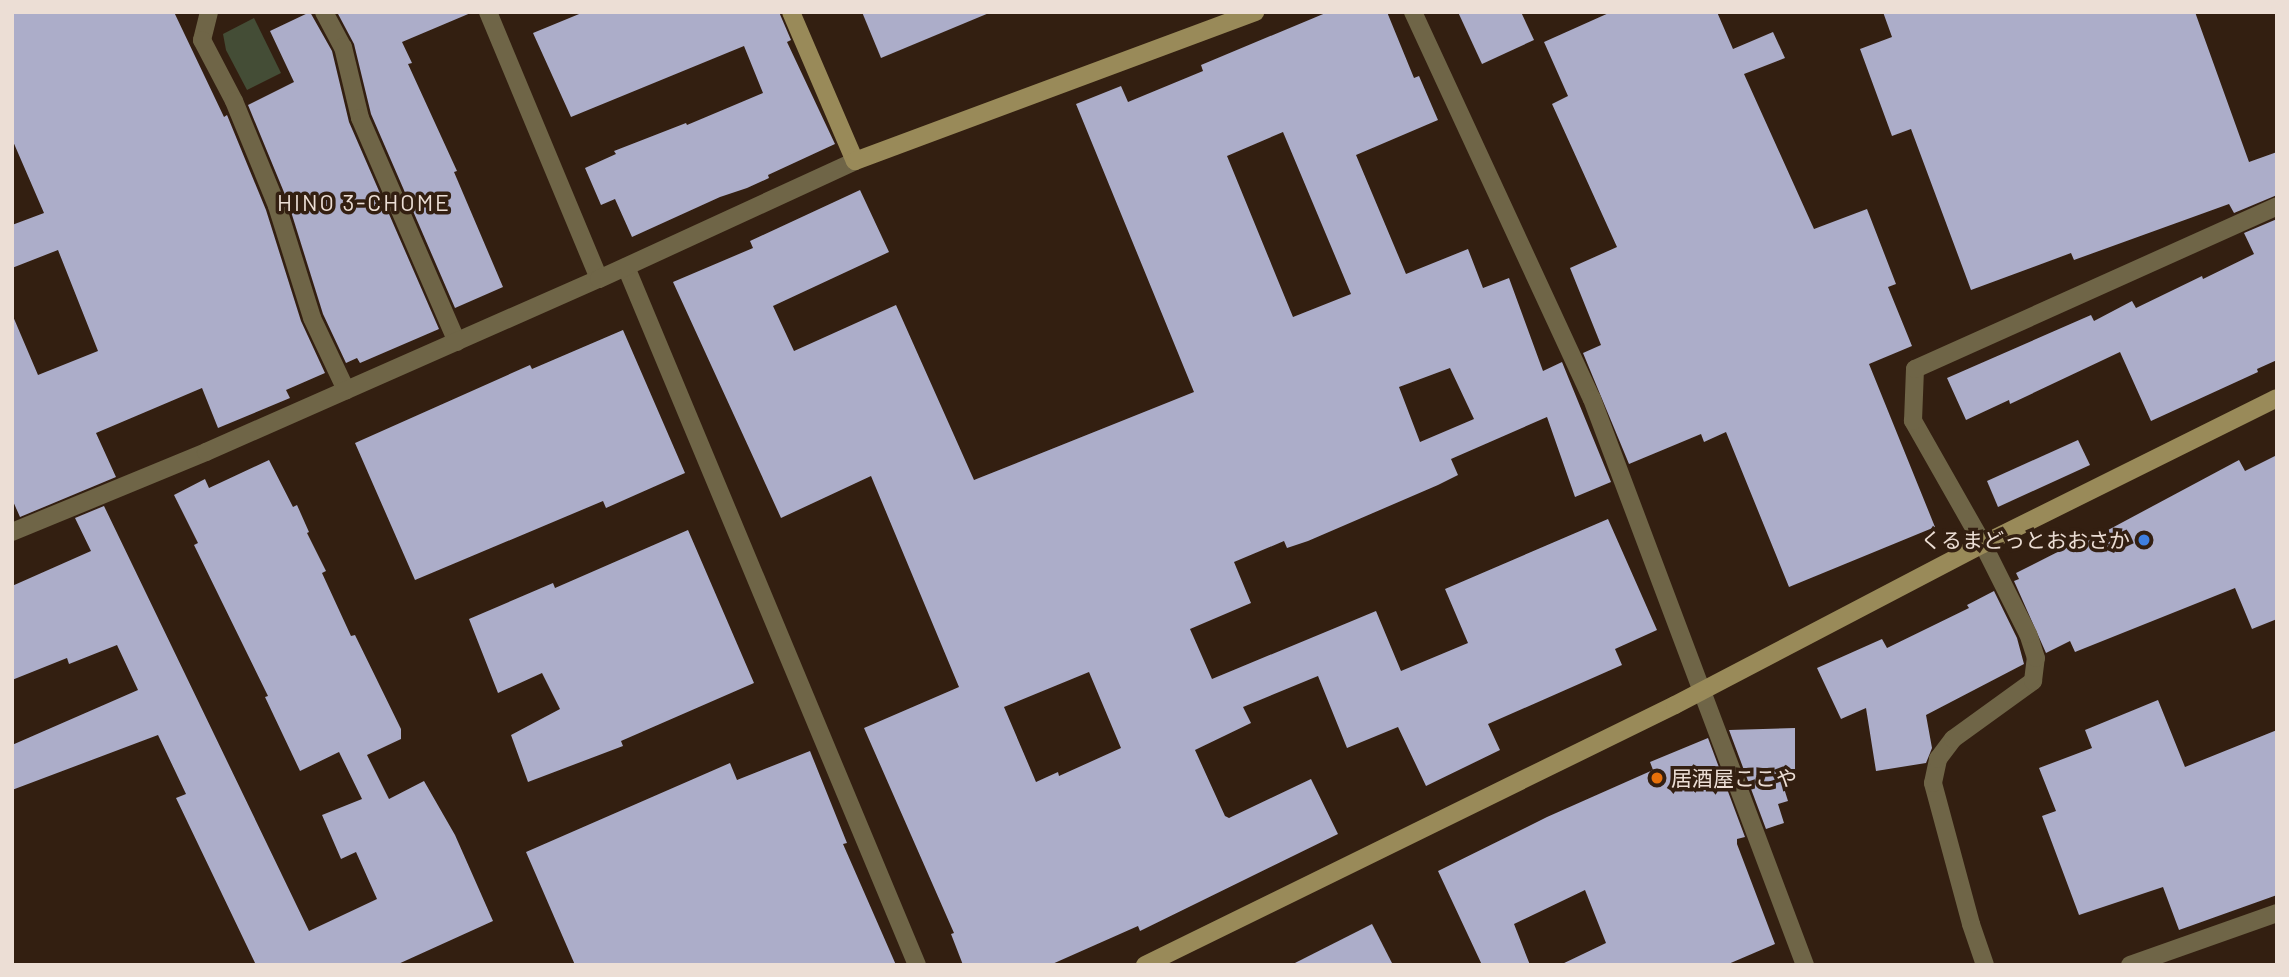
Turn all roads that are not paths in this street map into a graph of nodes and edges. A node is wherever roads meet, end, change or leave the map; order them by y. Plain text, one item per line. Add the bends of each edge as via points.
1 (209, 12) edge
2 (324, 12) edge
3 (488, 12) edge
4 (791, 12) edge
5 (1255, 12) edge
6 (1413, 12) edge
7 (855, 161) junction
8 (2277, 206) edge
9 (626, 267) junction
10 (599, 279) junction
11 (457, 342) junction
12 (346, 390) junction
13 (2277, 398) edge
14 (12, 532) edge
15 (1983, 544) junction
16 (1700, 692) junction
17 (2277, 913) edge
18 (1152, 963) edge
19 (917, 965) edge
20 (1805, 965) edge
21 (1986, 965) edge
22 (2130, 965) edge

1 - 12 street via 202,40 234,101 273,195 312,318
2 - 11 street via 344,47 360,118
3 - 10 street
4 - 7 street
5 - 7 street
6 - 16 street via 1592,399
7 - 9 street
8 - 15 street via 1915,369 1913,421
9 - 10 street
9 - 19 street
10 - 11 street
11 - 12 street
12 - 14 street
13 - 15 street
15 - 16 street
15 - 21 street via 2036,658 2033,681 1953,738 1938,759 1933,783
16 - 18 street
16 - 20 street
17 - 22 street

